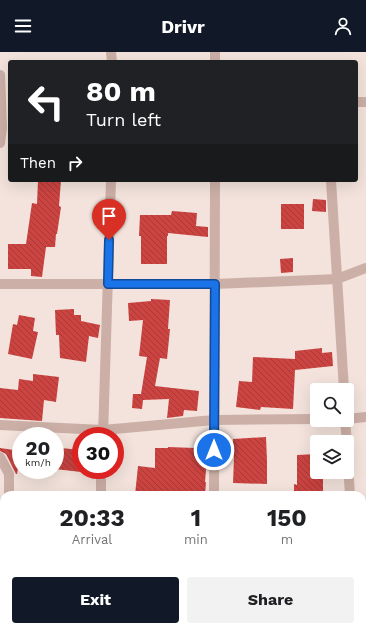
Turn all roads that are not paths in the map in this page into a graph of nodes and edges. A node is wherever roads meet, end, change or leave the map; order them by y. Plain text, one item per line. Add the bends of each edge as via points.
1 (0, 75) edge
2 (4, 128) edge
3 (0, 143) edge
4 (111, 182) edge
5 (216, 182) edge
6 (331, 182) edge
7 (366, 268) edge
8 (337, 279) junction
9 (0, 284) edge
10 (108, 284) junction
11 (215, 284) junction
12 (344, 383) edge
13 (366, 417) edge
14 (354, 418) edge
15 (310, 419) edge
16 (214, 420) junction
17 (0, 425) edge
18 (103, 427) edge
19 (72, 431) edge
20 (124, 431) edge
21 (0, 457) edge
22 (102, 479) edge
23 (349, 479) edge
24 (9, 491) edge
25 (101, 491) edge
26 (214, 491) edge
27 (350, 491) edge

1 - 2 street
2 - 3 street
4 - 10 street
5 - 11 street
6 - 8 street
7 - 8 street
8 - 11 street
8 - 12 street
9 - 10 street
10 - 11 street
10 - 18 street
11 - 16 street
13 - 14 street
15 - 16 street
16 - 20 street
16 - 26 street
17 - 19 street
21 - 24 street via 9,474
22 - 25 street
23 - 27 street

